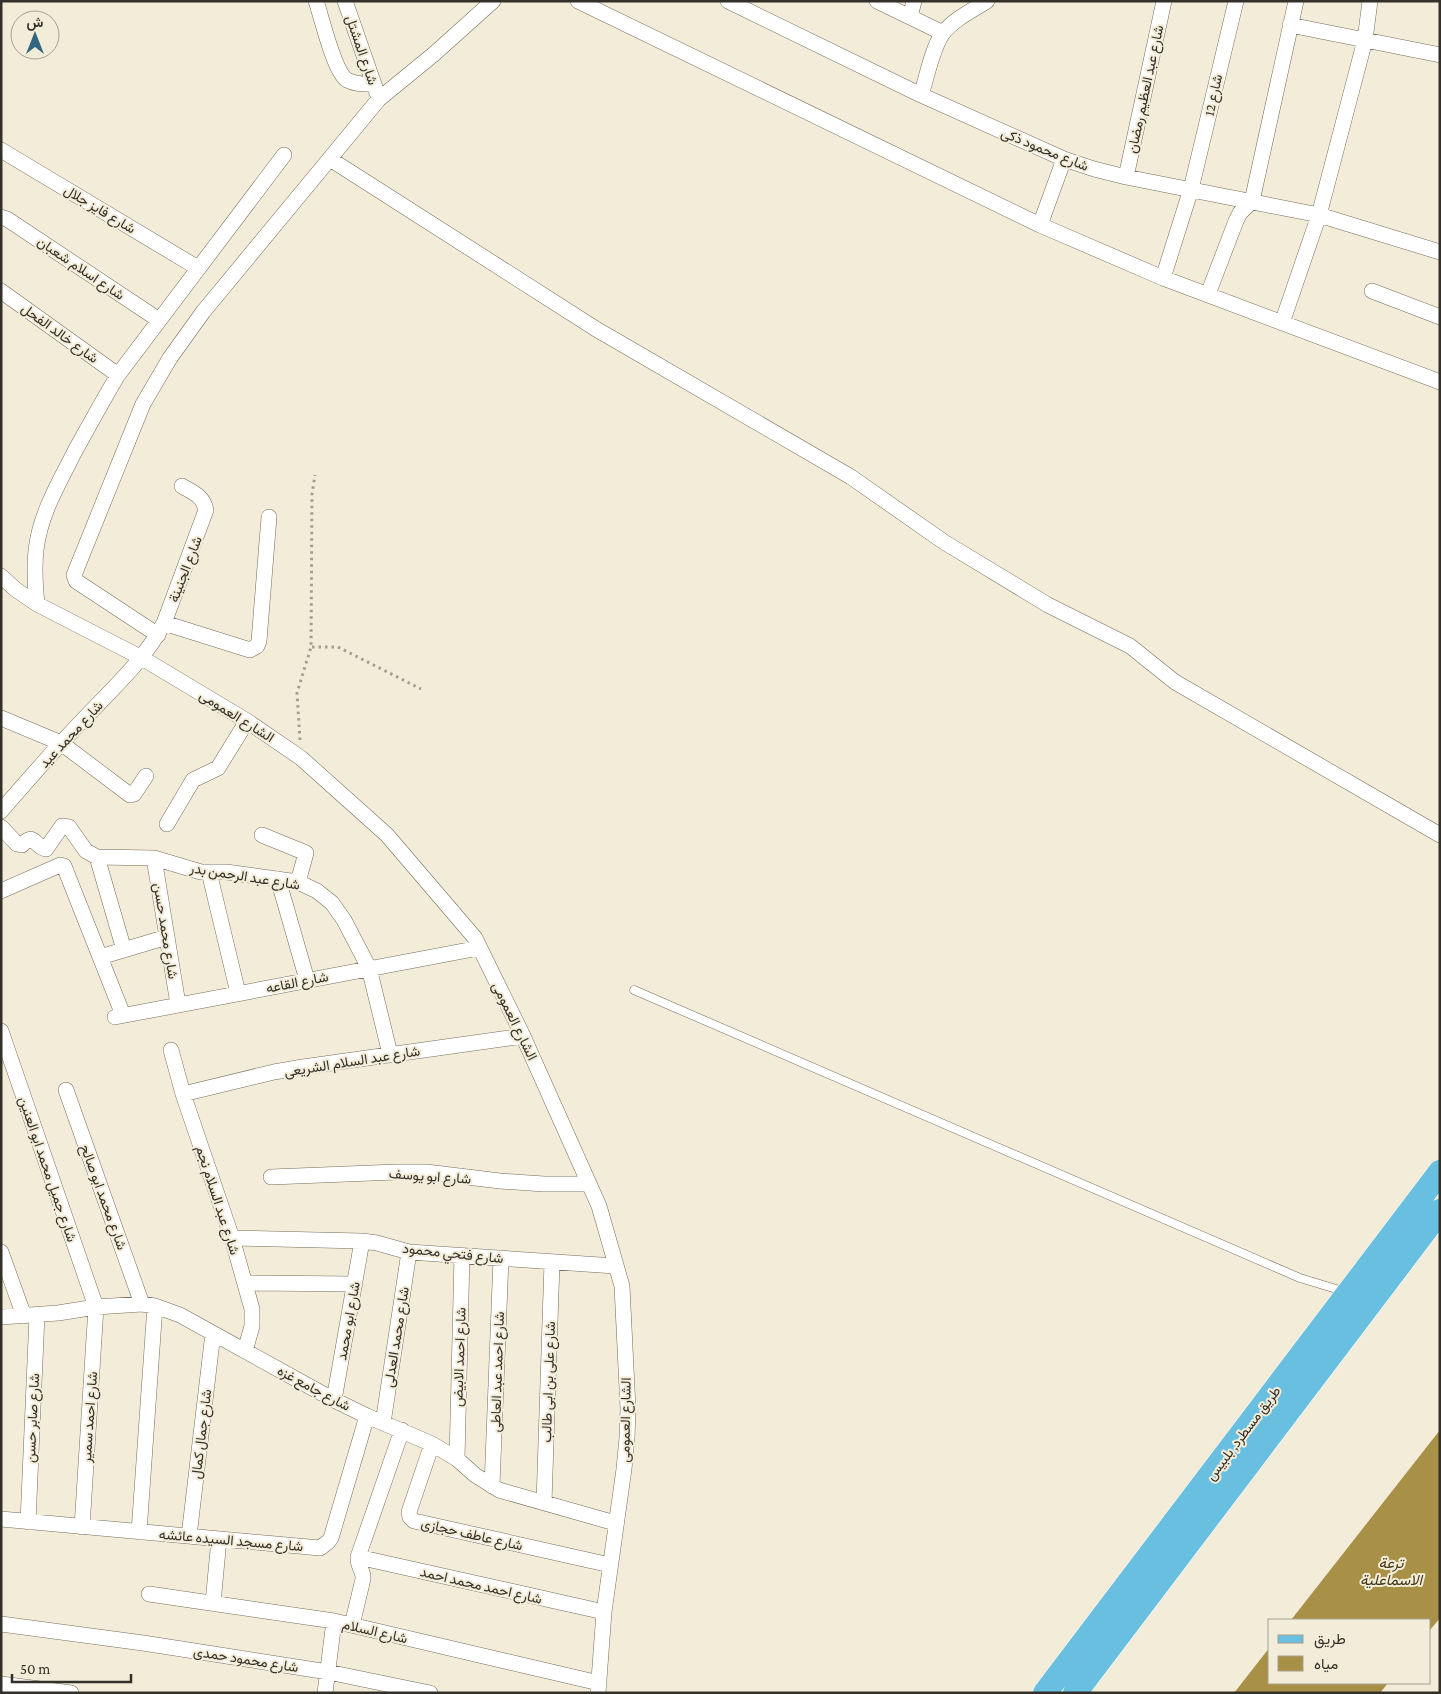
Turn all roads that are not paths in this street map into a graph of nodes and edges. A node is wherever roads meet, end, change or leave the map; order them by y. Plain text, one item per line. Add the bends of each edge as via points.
1 (316, 1) edge
2 (345, 1) edge
3 (493, 1) edge
4 (578, 1) edge
5 (728, 1) edge
6 (877, 1) edge
7 (914, 1) edge
8 (987, 1) edge
9 (1164, 1) edge
10 (1236, 1) edge
11 (1296, 1) edge
12 (1370, 1) edge
13 (910, 17) junction
14 (1290, 25) junction
15 (943, 33) junction
16 (1365, 40) junction
17 (1440, 55) edge
18 (374, 84) junction
19 (921, 95) junction
20 (379, 99) junction
21 (1, 150) edge
22 (284, 155) dead end
23 (330, 159) junction
24 (1064, 159) junction
25 (1126, 177) junction
26 (1191, 189) junction
27 (1252, 201) junction
28 (1319, 214) junction
29 (1, 217) edge
30 (1040, 225) junction
31 (1440, 252) edge
32 (198, 268) junction
33 (1163, 278) junction
34 (1, 291) edge
35 (1372, 291) dead end
36 (1208, 294) junction
37 (1440, 316) edge
38 (159, 320) junction
39 (1282, 323) junction
40 (118, 375) junction
41 (1440, 382) edge
42 (182, 486) dead end
43 (269, 517) dead end
44 (1, 576) edge
45 (37, 604) junction
46 (161, 629) junction
47 (142, 658) junction
48 (1, 718) edge
49 (247, 722) junction
50 (61, 743) junction
51 (146, 776) dead end
52 (1, 811) edge
53 (167, 824) dead end
54 (1, 827) edge
55 (262, 835) dead end
56 (1440, 835) edge
57 (97, 857) junction
58 (154, 858) junction
59 (209, 872) junction
60 (278, 880) junction
61 (298, 882) junction
62 (1, 891) edge
63 (167, 937) junction
64 (479, 948) junction
65 (124, 950) junction
66 (100, 957) junction
67 (369, 968) junction
68 (307, 980) junction
69 (634, 990) dead end
70 (238, 993) junction
71 (178, 1004) junction
72 (1, 1031) edge
73 (523, 1036) junction
74 (171, 1050) dead end
75 (390, 1054) junction
76 (66, 1090) dead end
77 (183, 1094) junction
78 (1440, 1172) edge
79 (271, 1178) dead end
80 (589, 1184) junction
81 (1440, 1211) edge
82 (232, 1238) junction
83 (362, 1241) junction
84 (1, 1252) edge
85 (409, 1252) junction
86 (462, 1255) junction
87 (502, 1258) junction
88 (552, 1262) junction
89 (615, 1266) junction
90 (245, 1283) junction
91 (355, 1284) junction
92 (1348, 1293) junction
93 (149, 1305) junction
94 (96, 1307) junction
95 (31, 1316) junction
96 (1, 1317) edge
97 (213, 1333) junction
98 (246, 1351) junction
99 (334, 1400) junction
100 (367, 1416) junction
101 (383, 1422) junction
102 (402, 1430) junction
103 (432, 1444) junction
104 (457, 1459) junction
105 (492, 1486) junction
106 (544, 1503) junction
107 (1, 1519) edge
108 (28, 1522) junction
109 (616, 1523) junction
110 (82, 1527) junction
111 (139, 1532) junction
112 (189, 1536) junction
113 (219, 1539) junction
114 (358, 1557) junction
115 (610, 1565) junction
116 (149, 1594) dead end
117 (213, 1603) junction
118 (604, 1612) junction
119 (334, 1621) junction
120 (1, 1624) edge
121 (352, 1625) junction
122 (328, 1672) junction
123 (1, 1684) edge
124 (599, 1688) edge
125 (71, 1693) edge
126 (325, 1693) edge
127 (430, 1693) edge
128 (1045, 1693) edge
129 (1075, 1693) edge

1 - 18 street via 338,68 346,80
2 - 18 street, شارع المشتل
3 - 20 street
4 - 30 street
5 - 19 street, شارع محمود ذكى
6 - 13 street
7 - 13 street
8 - 15 street
9 - 25 street, شارع عبد العظيم رمضان
10 - 26 street, شارع 12
11 - 14 street
12 - 16 street
13 - 15 street
14 - 16 street
14 - 27 street
15 - 19 street
16 - 17 street
16 - 28 street
18 - 20 street, شارع المشتل
19 - 24 street, شارع محمود ذكى
20 - 23 street
21 - 32 street, شارع فايز جلال
22 - 32 street
23 - 46 street via 203,312 170,358 143,404 75,570 76,581
23 - 56 street via 596,329 851,477 944,542 1008,581 1130,646 1176,682
24 - 25 street, شارع محمود ذكى
24 - 30 street
25 - 26 street, شارع محمود ذكى
26 - 27 street, شارع محمود ذكى
26 - 33 street, شارع 12
27 - 28 street, شارع محمود ذكى
27 - 36 street via 1236,221
28 - 31 street, شارع محمود ذكى
28 - 39 street
29 - 38 street, شارع اسلام شعبان
30 - 33 street
32 - 38 street
33 - 36 street
34 - 40 street, شارع خالد الفحل
35 - 37 street
36 - 39 street
38 - 40 street
39 - 41 street
40 - 45 street via 51,496 36,549 34,577
42 - 46 street, شارع الجنينة via 200,496 206,510
43 - 46 street via 257,646 250,650
44 - 45 street, الشارع العمومى
45 - 47 street, الشارع العمومى
46 - 47 street, شارع الجنينة
47 - 49 street, الشارع العمومى
47 - 50 street, شارع محمد عيد
48 - 50 street
49 - 53 street via 218,768 193,780
49 - 64 street, الشارع العمومى via 301,758 387,835 475,938
50 - 51 street via 130,795
50 - 52 street, شارع محمد عيد
54 - 57 street via 17,844 22,845 31,839 46,849 66,825 86,851
55 - 61 street via 306,853
57 - 58 street, شارع عبد الرحمن بدر
57 - 65 street
58 - 59 street, شارع عبد الرحمن بدر
58 - 63 street, شارع محمد حسن
59 - 60 street, شارع عبد الرحمن بدر
59 - 70 street
60 - 61 street, شارع عبد الرحمن بدر
60 - 68 street
61 - 67 street, شارع عبد الرحمن بدر via 317,890 332,903
62 - 66 street via 64,866
63 - 65 street
63 - 71 street, شارع محمد حسن
64 - 67 street, شارع القاعه
64 - 73 street, الشارع العمومى
65 - 66 street
66 - 71 street, شارع القاعه via 119,1016
67 - 68 street, شارع القاعه
67 - 75 street, شارع عبد الرحمن بدر
68 - 70 street, شارع القاعه
69 - 92 lane via 1300,1278
70 - 71 street, شارع القاعه
72 - 94 street, شارع جميل محمد ابو العنين
73 - 75 street, شارع عبد السلام الشريعى
73 - 80 street, الشارع العمومى
74 - 77 street, شارع عبد السلام نجم
75 - 77 street, شارع عبد السلام الشريعى via 274,1072
76 - 93 street, شارع محمد ابو صالح
77 - 82 street, شارع عبد السلام نجم
78 - 92 main road, طريق مسطرد, بلبيس
79 - 80 street, شارع ابو يوسف via 417,1172 500,1182
80 - 89 street, الشارع العمومى via 599,1206
81 - 129 main road, طريق مسطرد, بلبيس
82 - 83 street, شارع فتحي محمود
82 - 90 street, شارع عبد السلام نجم
83 - 85 street, شارع فتحي محمود
83 - 91 street, شارع ابو محمد
84 - 95 street
85 - 86 street, شارع فتحي محمود
85 - 101 street, شارع محمد العدلى
86 - 87 street, شارع فتحي محمود
86 - 104 street, شارع احمد الابيض
87 - 88 street, شارع فتحي محمود
87 - 105 street, شارع احمد عبد العاطى
88 - 89 street, شارع فتحي محمود
88 - 106 street, شارع على بن ابى طالب
89 - 109 street, الشارع العمومى via 622,1286 628,1409
90 - 91 street
90 - 98 street, شارع عبد السلام نجم via 252,1318
91 - 99 street, شارع ابو محمد
92 - 128 main road, طريق مسطرد, بلبيس
93 - 94 street, شارع جامع غزه
93 - 97 street, شارع جامع غزه via 180,1315
93 - 111 street, شارع محمد ابو صالح
94 - 95 street, شارع جامع غزه
94 - 110 street, شارع احمد سمير
95 - 96 street, شارع جامع غزه
95 - 108 street, شارع صابر حسن
97 - 98 street, شارع جامع غزه
97 - 112 street, شارع جمال كمال
98 - 99 street, شارع جامع غزه
99 - 100 street, شارع جامع غزه
100 - 101 street, شارع جامع غزه
100 - 113 street, شارع مسجد السيده عائشه via 331,1538 325,1545 320,1548
101 - 102 street, شارع جامع غزه
102 - 103 street, شارع جامع غزه
102 - 114 street
103 - 104 street, شارع جامع غزه
103 - 115 street, شارع عاطف حجازى via 409,1512 414,1521
104 - 105 street, شارع جامع غزه
105 - 106 street, شارع جامع غزه
106 - 109 street, شارع جامع غزه
107 - 108 street, شارع مسجد السيده عائشه
108 - 110 street, شارع مسجد السيده عائشه
109 - 115 street, الشارع العمومى
110 - 111 street, شارع مسجد السيده عائشه
111 - 112 street, شارع مسجد السيده عائشه
112 - 113 street, شارع مسجد السيده عائشه
113 - 117 street
114 - 118 street, شارع احمد محمد احمد
114 - 121 street via 363,1579
115 - 118 street, الشارع العمومى
116 - 117 street, شارع السلام
117 - 119 street, شارع السلام
118 - 124 street, الشارع العمومى
119 - 121 street, شارع السلام
119 - 122 street
120 - 122 street, شارع محمود حمدى
121 - 124 street, شارع السلام
122 - 126 street
122 - 127 street, شارع محمود حمدى
123 - 125 street

